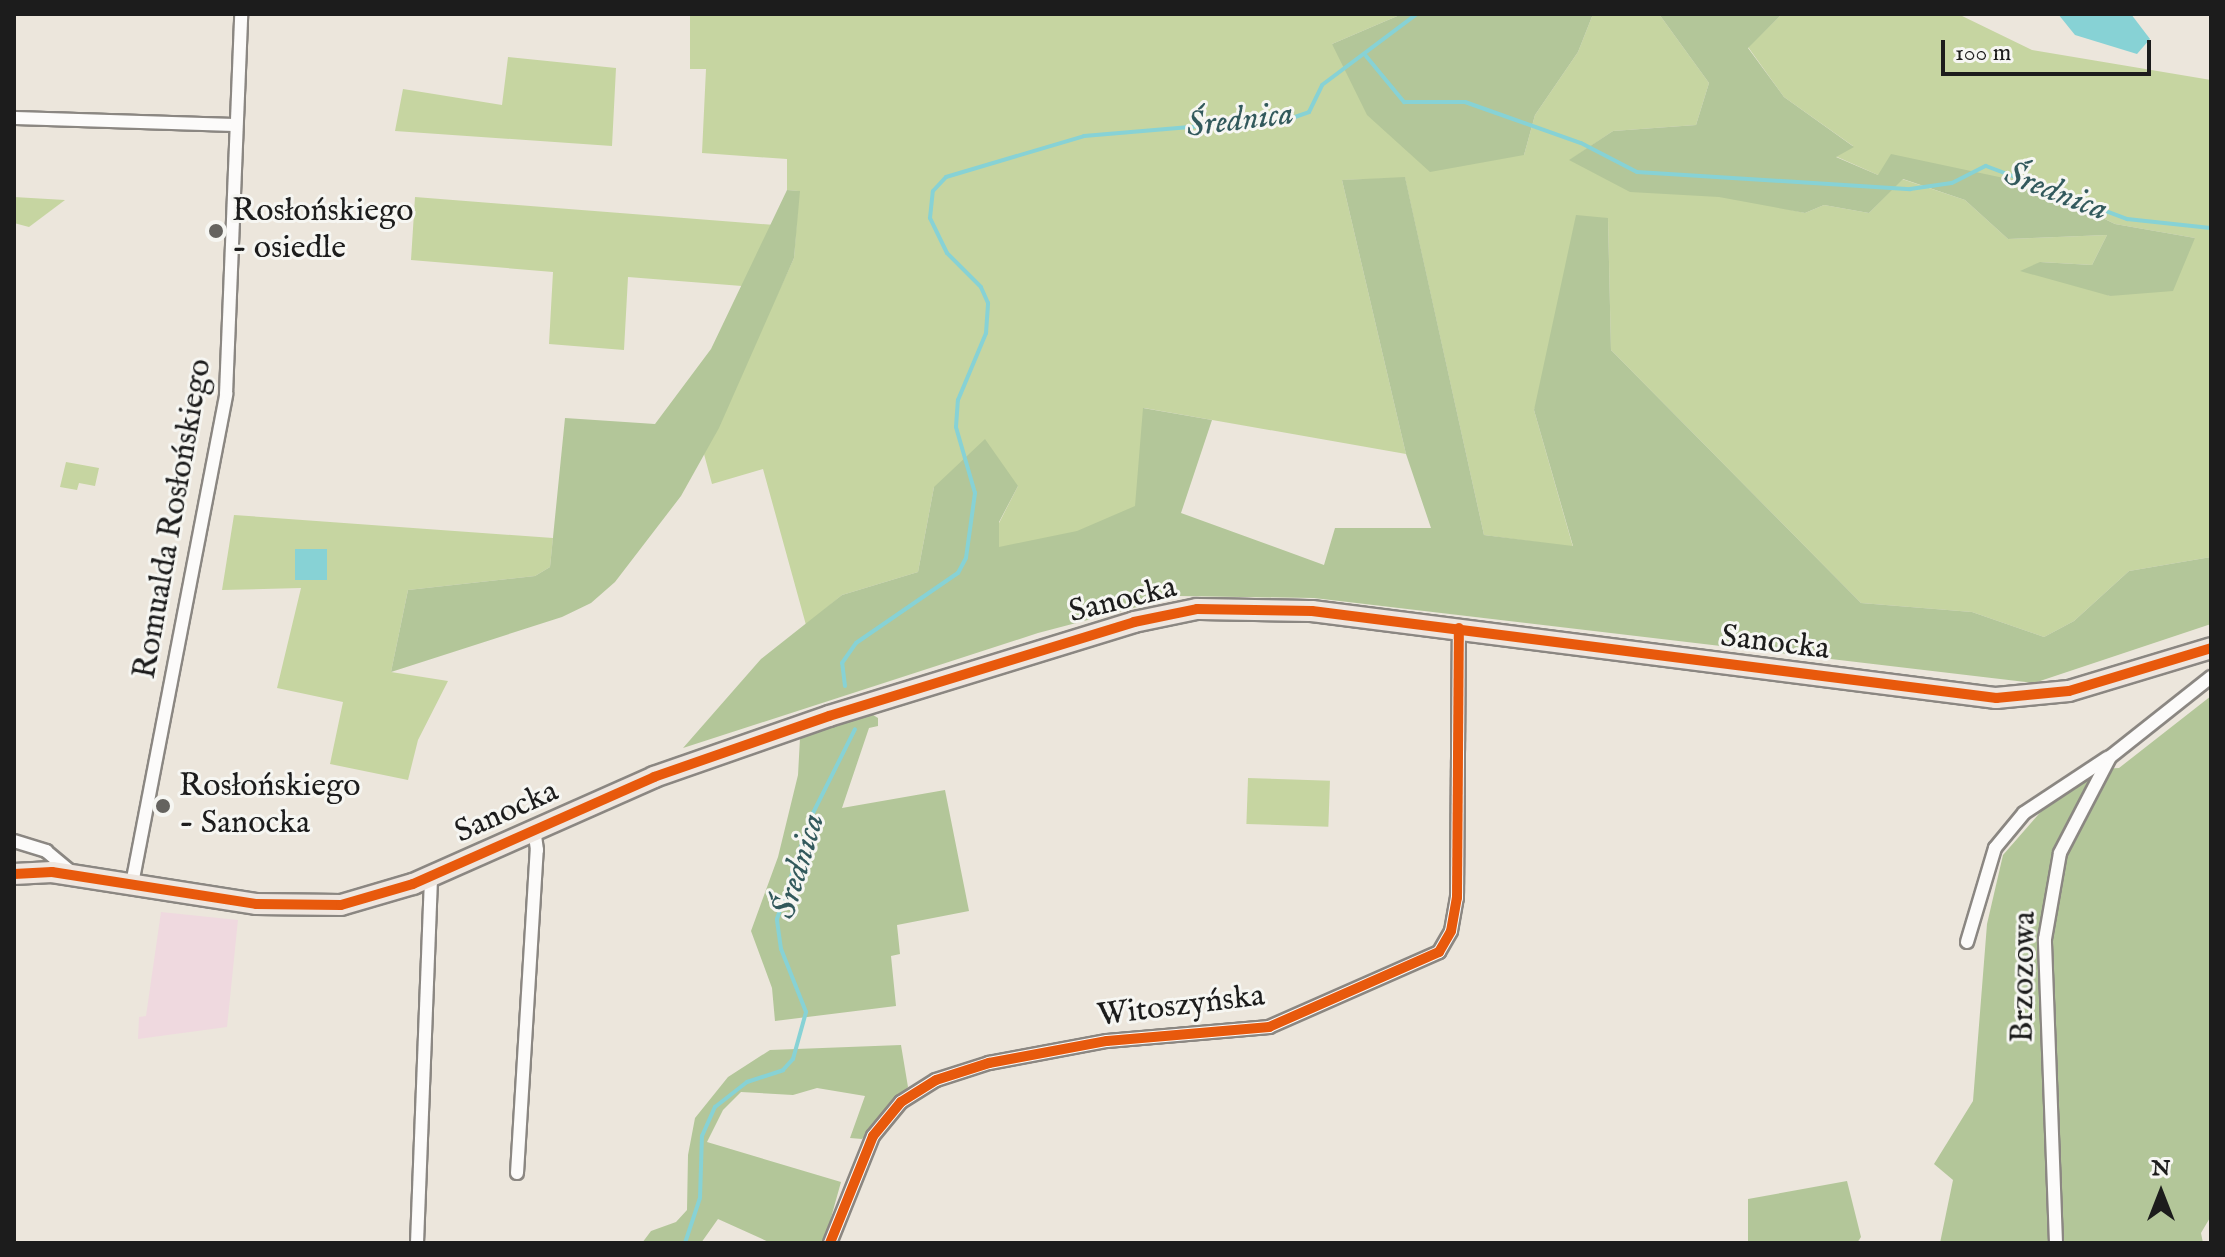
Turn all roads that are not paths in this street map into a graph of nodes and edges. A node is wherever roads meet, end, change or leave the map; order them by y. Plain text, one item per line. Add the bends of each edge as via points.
1 (241, 14) edge
2 (14, 118) edge
3 (236, 125) junction
4 (1459, 628) junction
5 (2211, 648) edge
6 (2211, 677) edge
7 (2110, 757) junction
8 (534, 829) junction
9 (14, 841) edge
10 (14, 874) edge
11 (75, 875) junction
12 (431, 876) junction
13 (132, 884) junction
14 (1967, 942) dead end
15 (517, 1173) dead end
16 (417, 1243) edge
17 (830, 1243) edge
18 (2056, 1243) edge

1 - 3 street, Romualda Rosłońskiego
2 - 3 street
3 - 13 street, Romualda Rosłońskiego via 230,338 220,440
4 - 5 main road, Sanocka via 2018,698 2069,691
4 - 8 main road, Sanocka via 1264,608 1174,613 829,716 654,777
4 - 17 street, Witoszyńska via 1457,898 1451,931 1439,952 1259,1029 1107,1041 989,1063 936,1080 901,1102 873,1136
6 - 7 street, Brzozowa
7 - 14 street via 2024,813 1995,848
7 - 18 street, Brzozowa via 2060,853 2045,939
8 - 12 main road, Sanocka
8 - 15 street via 537,850
9 - 11 street via 46,851
10 - 11 main road, Sanocka
11 - 13 main road, Sanocka
12 - 13 main road, Sanocka via 380,896 311,906 214,899
12 - 16 street

